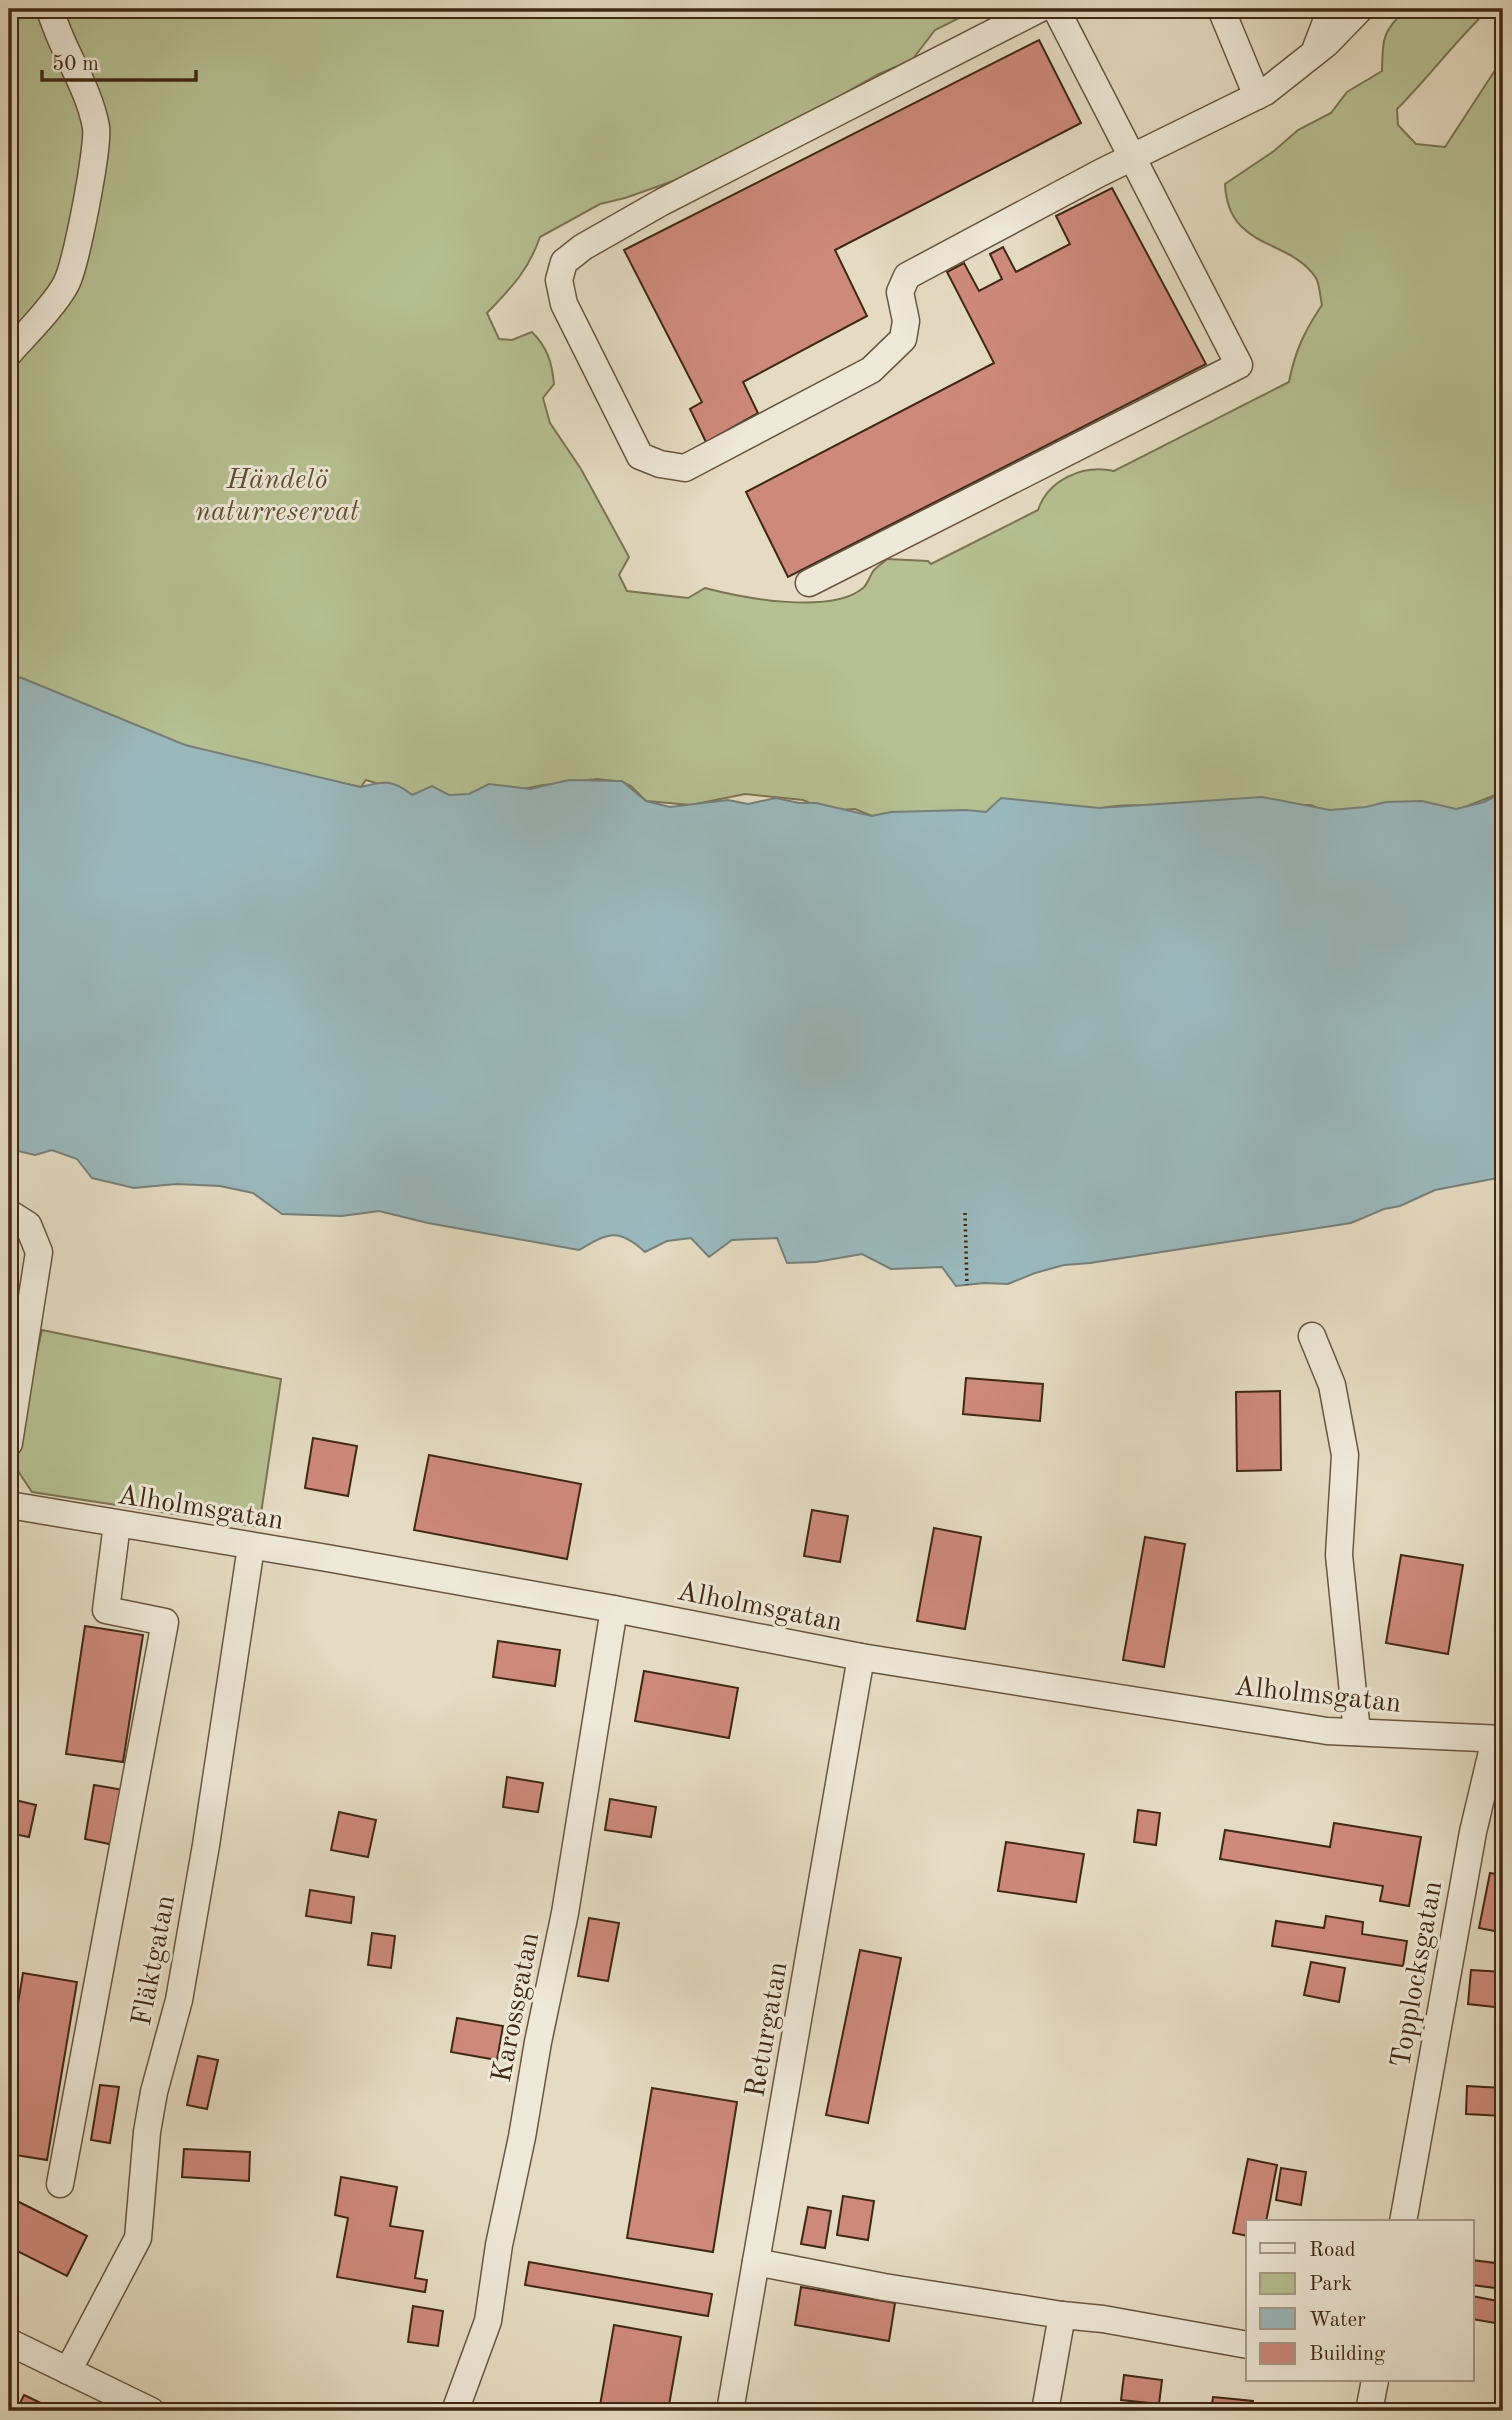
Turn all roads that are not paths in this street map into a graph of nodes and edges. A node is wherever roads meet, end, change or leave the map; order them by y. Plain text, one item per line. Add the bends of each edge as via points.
1 (50, 9) edge
2 (1039, 9) edge
3 (1055, 9) edge
4 (1221, 9) edge
5 (1331, 9) edge
6 (1360, 9) edge
7 (1314, 52) junction
8 (1258, 96) junction
9 (1131, 158) junction
10 (9, 353) edge
11 (809, 583) dead end
12 (9, 1213) edge
13 (1311, 1336) dead end
14 (9, 1443) edge
15 (9, 1505) edge
16 (117, 1524) junction
17 (251, 1547) junction
18 (614, 1609) junction
19 (861, 1657) junction
20 (1357, 1732) junction
21 (1499, 1739) edge
22 (60, 2183) dead end
23 (1403, 2220) edge
24 (756, 2262) junction
25 (1062, 2315) junction
26 (9, 2342) edge
27 (1246, 2345) edge
28 (68, 2371) junction
29 (1375, 2382) edge
30 (151, 2411) edge
31 (455, 2411) edge
32 (730, 2411) edge
33 (1045, 2411) edge
34 (1369, 2411) edge

1 - 10 street via 88,98 96,130 92,169 67,283
2 - 9 street via 662,202 564,261 559,280 564,304 640,456 685,468 871,370 903,340 906,321 900,292 908,276
3 - 9 street
4 - 8 street
5 - 7 street
6 - 7 street
7 - 8 street
8 - 9 street
9 - 11 street via 1239,365
12 - 14 street via 28,1225 39,1252
13 - 20 street via 1332,1385 1345,1455 1339,1555
15 - 16 street, Alholmsgatan
16 - 17 street, Alholmsgatan
16 - 22 street via 106,1610 165,1622
17 - 18 street, Alholmsgatan
17 - 28 street, Fläktgatan via 179,2000 147,2132 138,2238
18 - 19 street, Alholmsgatan
18 - 31 street, Karossgatan via 565,1913 488,2321
19 - 20 street, Alholmsgatan
19 - 24 street, Returgatan
20 - 21 street, Alholmsgatan
21 - 23 street, Topplocksgatan via 1473,1832
24 - 25 street
24 - 32 street, Returgatan
25 - 27 street
25 - 33 street
26 - 28 street
28 - 30 street
29 - 34 street

